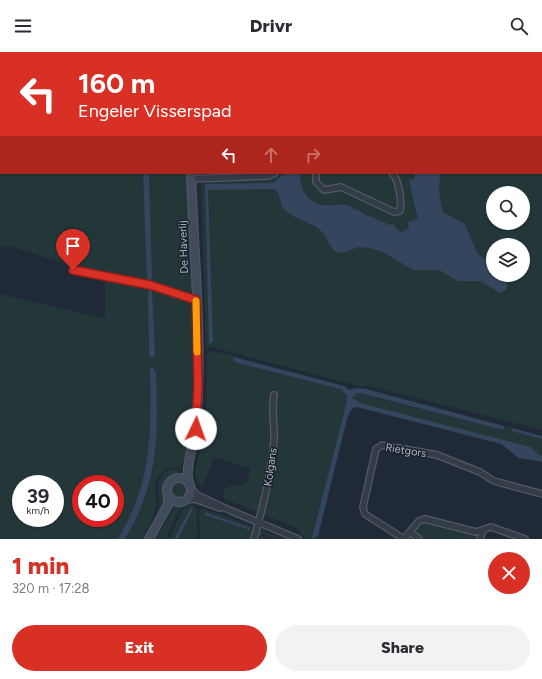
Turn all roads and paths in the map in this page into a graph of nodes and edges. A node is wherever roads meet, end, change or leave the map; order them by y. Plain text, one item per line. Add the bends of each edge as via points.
1 (273, 174) edge
2 (316, 174) edge
3 (393, 174) edge
4 (191, 175) edge
5 (73, 270) dead end
6 (196, 300) junction
7 (274, 394) dead end
8 (196, 417) junction
9 (176, 478) junction
10 (190, 485) junction
11 (542, 494) edge
12 (168, 495) junction
13 (183, 500) junction
14 (228, 510) junction
15 (259, 522) junction
16 (483, 530) junction
17 (410, 532) junction
18 (149, 539) edge
19 (153, 539) edge
20 (254, 539) edge
21 (298, 539) edge
22 (404, 539) edge
23 (419, 539) edge
24 (480, 539) edge
25 (525, 539) edge

1 - 4 street
2 - 3 street via 316,182 324,190 341,187 394,212 400,211 401,206
4 - 6 street, De Haverlij
5 - 6 street via 150,285
6 - 8 street, De Haverlij
7 - 15 street, Kolgans via 272,462
8 - 9 street, De Haverlij via 182,473
8 - 10 street, De Haverlij via 187,475
9 - 10 street via 184,479
9 - 12 street via 169,484
10 - 13 street via 190,495
10 - 14 street via 197,494
11 - 22 street, Rietgors via 494,481 480,472 437,455 382,445 376,449 363,508 366,514
12 - 13 street via 173,500
12 - 18 street via 168,505
13 - 14 street via 195,499
13 - 19 street via 172,507
14 - 15 street
15 - 20 street, Kolgans
15 - 21 street
16 - 17 street via 476,532 425,519 419,521
16 - 24 street
16 - 25 street via 490,527
17 - 22 street
17 - 23 street

